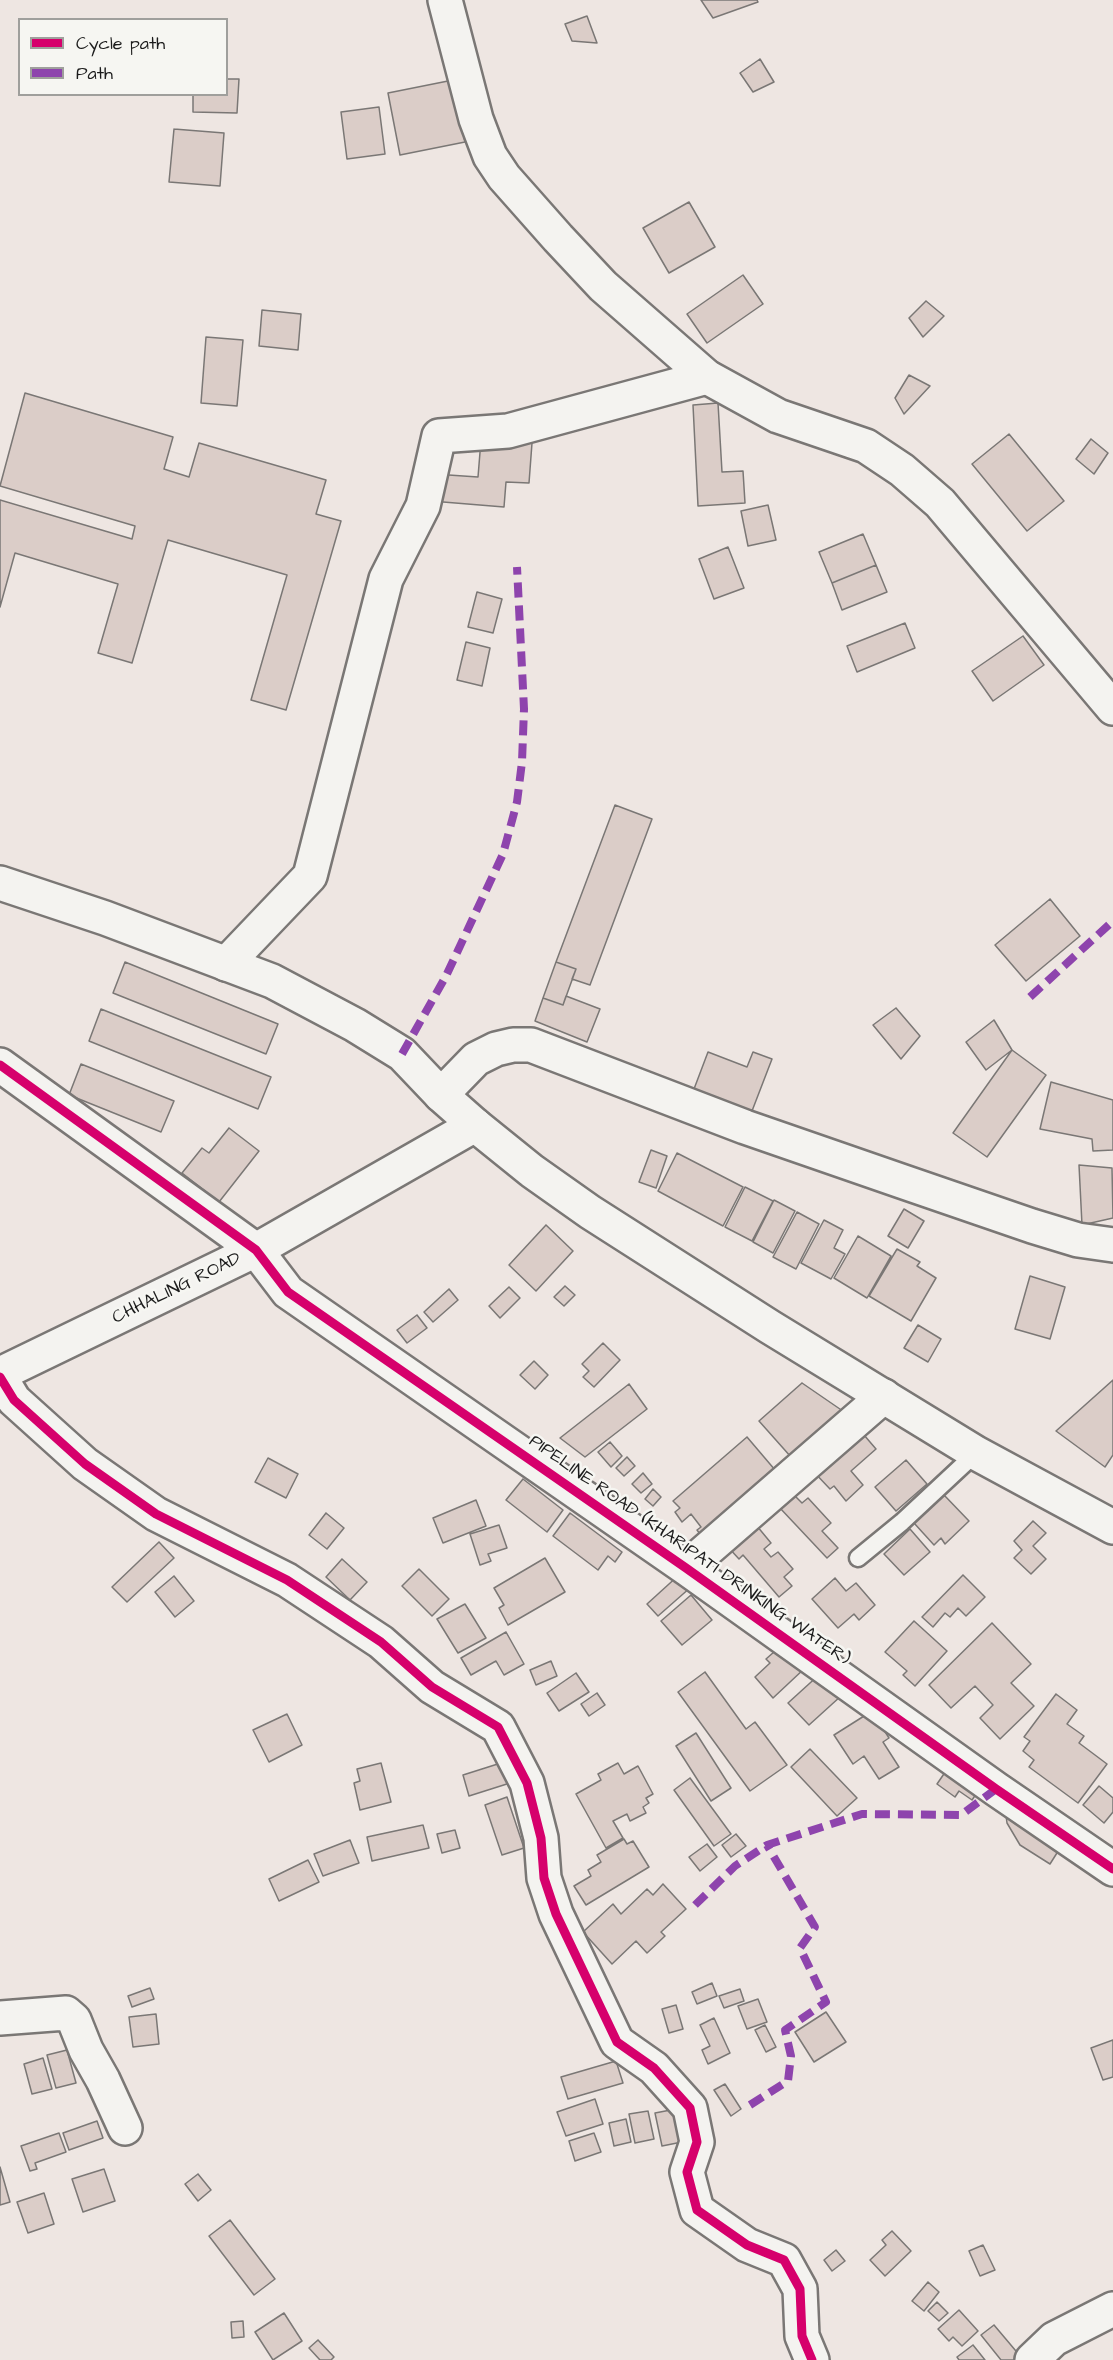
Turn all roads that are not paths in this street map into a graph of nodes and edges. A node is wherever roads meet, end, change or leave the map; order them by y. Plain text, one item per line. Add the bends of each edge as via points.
1 (446, 0) edge
2 (707, 377) junction
3 (1113, 708) edge
4 (0, 883) edge
5 (226, 963) junction
6 (0, 1065) edge
7 (441, 1095) junction
8 (475, 1125) junction
9 (1113, 1245) edge
10 (256, 1250) junction
11 (0, 1376) edge
12 (884, 1396) junction
13 (976, 1454) junction
14 (1113, 1527) edge
15 (858, 1558) dead end
16 (686, 1568) junction
17 (1113, 1869) edge
18 (0, 2018) edge
19 (125, 2128) dead end
20 (1113, 2309) edge
21 (812, 2360) edge
22 (1032, 2360) edge

1 - 2 street via 476,120 490,156 504,177 603,286
2 - 3 street via 778,416 866,446 902,470 939,503
2 - 5 street via 508,431 439,436 423,506 386,579 310,876
4 - 5 street
5 - 7 street via 272,981 355,1025 402,1054
6 - 10 street, PIPELINE ROAD (KHARIPATI DRINKING WATER)
7 - 8 street
7 - 9 street via 476,1059 496,1049 531,1045 744,1127 944,1196 1078,1240
8 - 10 street, CHHALING ROAD
8 - 12 street via 590,1212
10 - 11 street, CHHALING ROAD
10 - 16 street, PIPELINE ROAD (KHARIPATI DRINKING WATER) via 288,1292
11 - 21 street via 14,1400 85,1464 156,1515 287,1580 381,1642 432,1687 498,1727 527,1783 542,1838 544,1878 556,1914 616,2042 654,2068 690,2108 697,2142 687,2172 697,2210 747,2245 784,2260 800,2289 802,2336
12 - 13 street
12 - 16 street
13 - 14 street
13 - 15 lane
16 - 17 street, PIPELINE ROAD (KHARIPATI DRINKING WATER)
18 - 19 street via 66,2013 74,2020
20 - 22 street via 1054,2339

